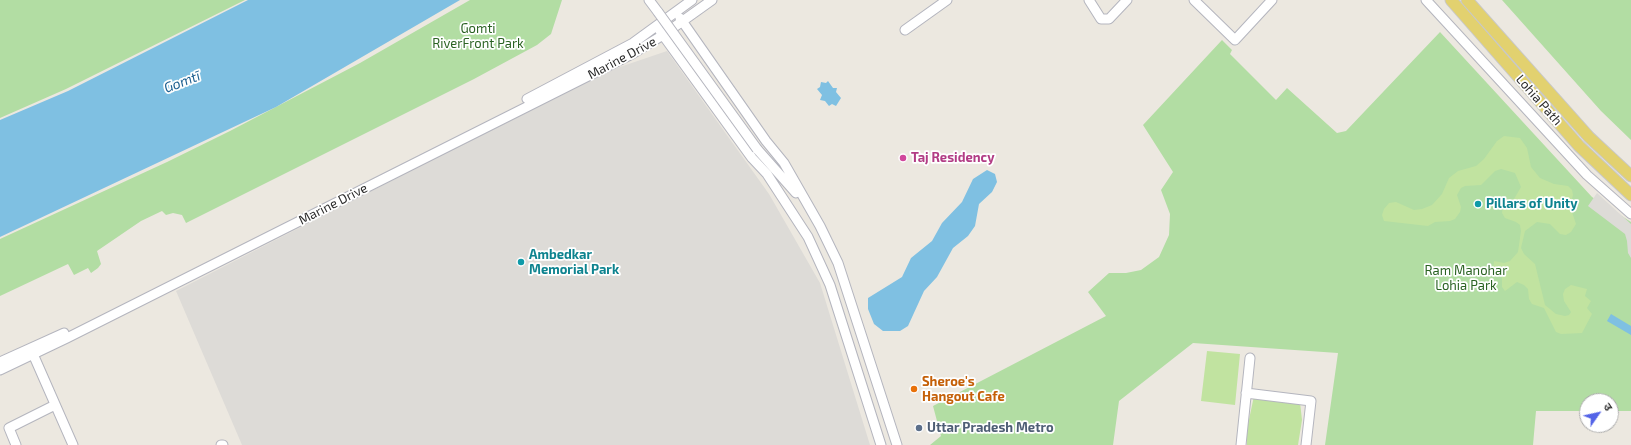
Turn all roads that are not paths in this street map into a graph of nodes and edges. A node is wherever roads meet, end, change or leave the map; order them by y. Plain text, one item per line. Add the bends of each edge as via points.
1 (650, 0) edge
2 (692, 0) edge
3 (712, 0) edge
4 (947, 0) edge
5 (1089, 0) edge
6 (1127, 0) edge
7 (1194, 0) edge
8 (1272, 0) edge
9 (1426, 0) edge
10 (1451, 0) edge
11 (1467, 0) edge
12 (676, 12) junction
13 (682, 22) junction
14 (657, 26) junction
15 (905, 30) dead end
16 (664, 35) junction
17 (757, 149) junction
18 (767, 174) junction
19 (1631, 176) edge
20 (1631, 195) edge
21 (812, 213) junction
22 (1631, 214) edge
23 (34, 354) junction
24 (1250, 358) dead end
25 (0, 362) edge
26 (0, 370) edge
27 (1246, 393) junction
28 (55, 405) junction
29 (16, 445) edge
30 (72, 445) edge
31 (881, 445) edge
32 (897, 445) edge
33 (1241, 445) edge
34 (1306, 445) edge

1 - 17 street, bridge
2 - 12 street, Marine Drive
3 - 13 street, Marine Drive
4 - 15 street
5 - 6 street via 1101,19 1109,19
7 - 8 street via 1235,40
9 - 22 street via 1587,175
10 - 20 main road, Lohia Path via 1579,146
11 - 19 main road, Lohia Path via 1589,137
12 - 13 street
12 - 14 street, Marine Drive
13 - 16 street, Marine Drive
13 - 21 street via 784,163
14 - 16 street
14 - 25 street, Marine Drive via 603,60 71,329
16 - 18 street via 752,158
16 - 23 street, Marine Drive via 625,58
17 - 18 street
17 - 21 street
18 - 31 street via 821,262
21 - 32 street via 838,263
23 - 26 street, Marine Drive
23 - 28 street
24 - 27 street
27 - 33 street
27 - 34 street via 1311,401
28 - 29 street via 9,428
28 - 30 street

